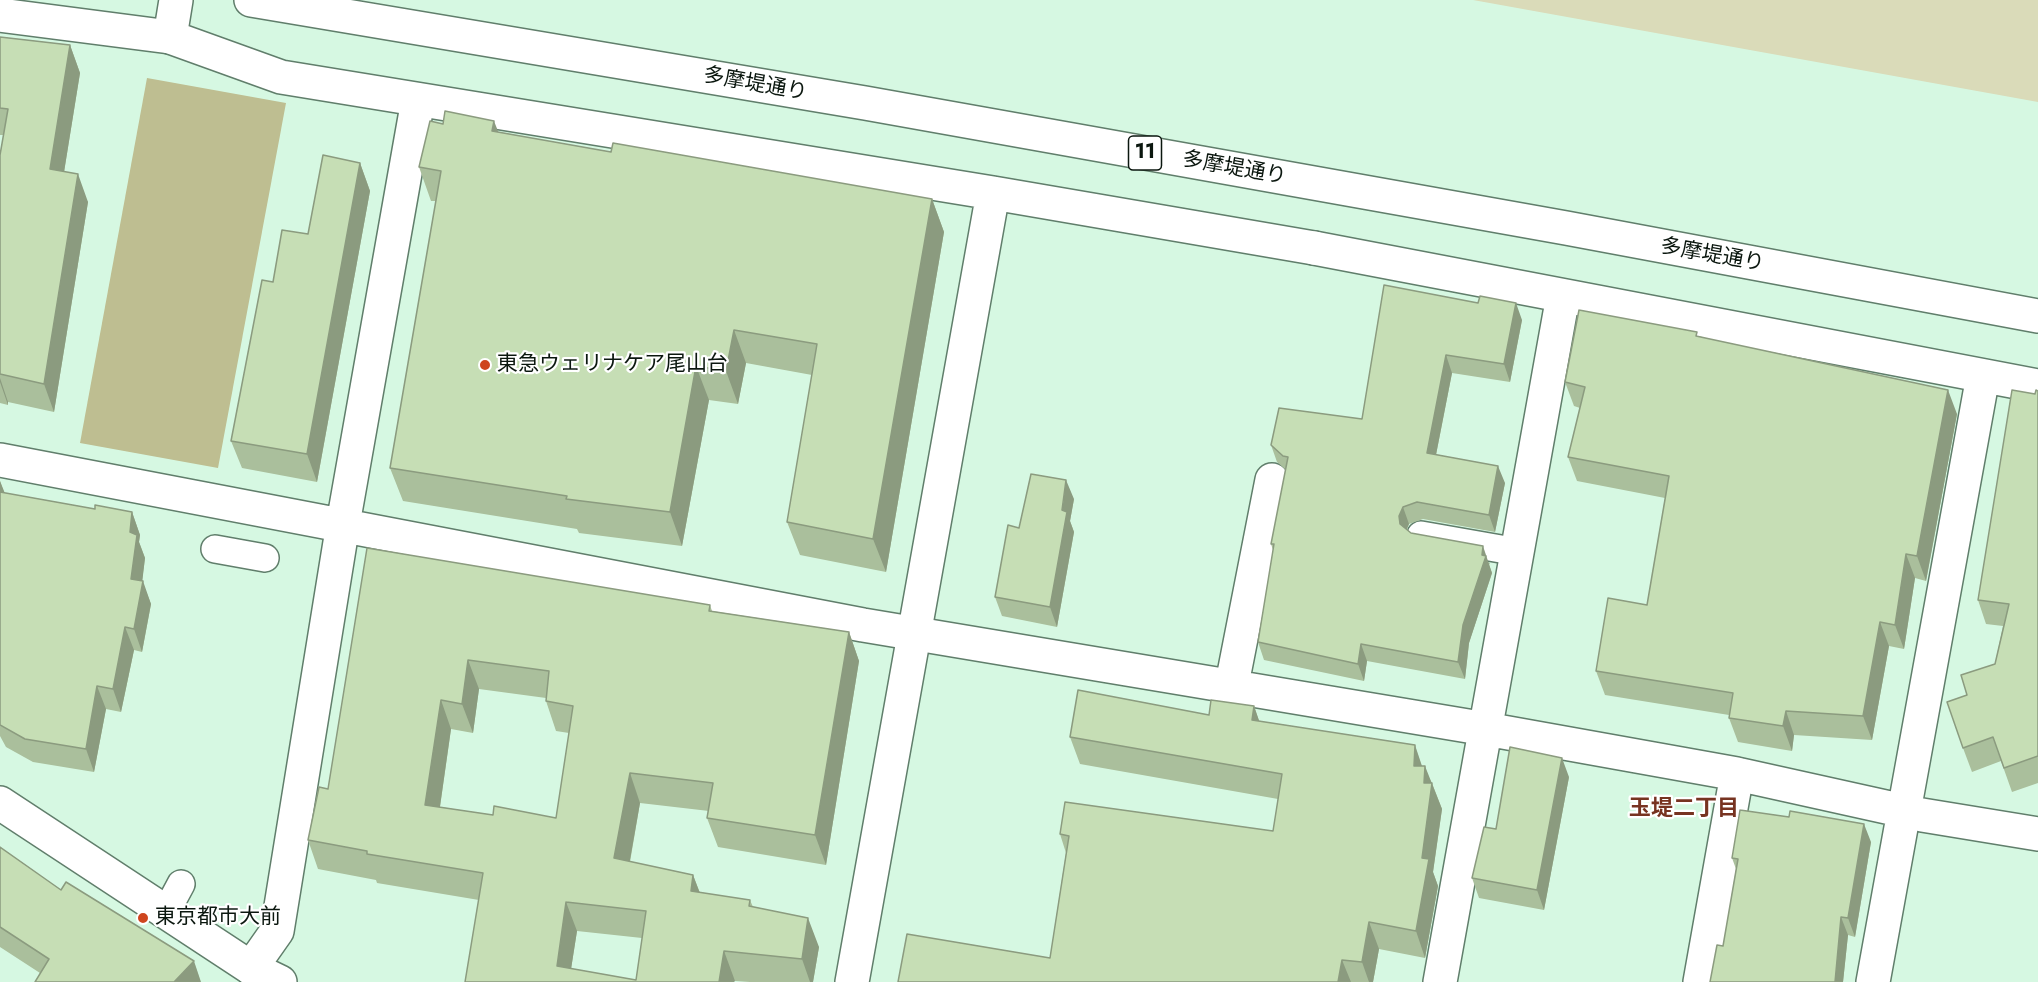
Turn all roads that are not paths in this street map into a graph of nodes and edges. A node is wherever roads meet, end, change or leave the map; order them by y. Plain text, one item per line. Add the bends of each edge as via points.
1 (176, 0) edge
2 (251, 0) edge
3 (0, 15) edge
4 (170, 36) junction
5 (418, 100) junction
6 (993, 193) junction
7 (1563, 296) junction
8 (2038, 316) edge
9 (1983, 376) junction
10 (2038, 386) edge
11 (0, 460) edge
12 (1272, 480) dead end
13 (343, 524) junction
14 (1421, 535) edge
15 (215, 549) dead end
16 (1518, 552) junction
17 (266, 558) dead end
18 (914, 634) junction
19 (1232, 684) junction
20 (1486, 729) junction
21 (1737, 774) junction
22 (0, 803) edge
23 (1904, 810) junction
24 (2038, 834) edge
25 (250, 968) junction
26 (280, 982) edge
27 (852, 982) edge
28 (1440, 982) edge
29 (1700, 982) edge
30 (1873, 982) edge

1 - 4 street
2 - 8 street, 多摩堤通り / 11 via 877,105
3 - 4 street
4 - 5 street via 280,77
5 - 6 street
5 - 13 street
6 - 7 street
6 - 18 street
7 - 9 street
7 - 16 street
9 - 10 street
9 - 23 street
11 - 13 street
12 - 19 street
13 - 18 street
13 - 25 street via 277,931
14 - 16 lane
15 - 17 lane
16 - 20 street
18 - 19 street
18 - 27 street
19 - 20 street
20 - 21 street
20 - 28 street
21 - 23 street
21 - 29 street
22 - 25 street via 174,898
23 - 24 street
23 - 30 street
25 - 26 street

